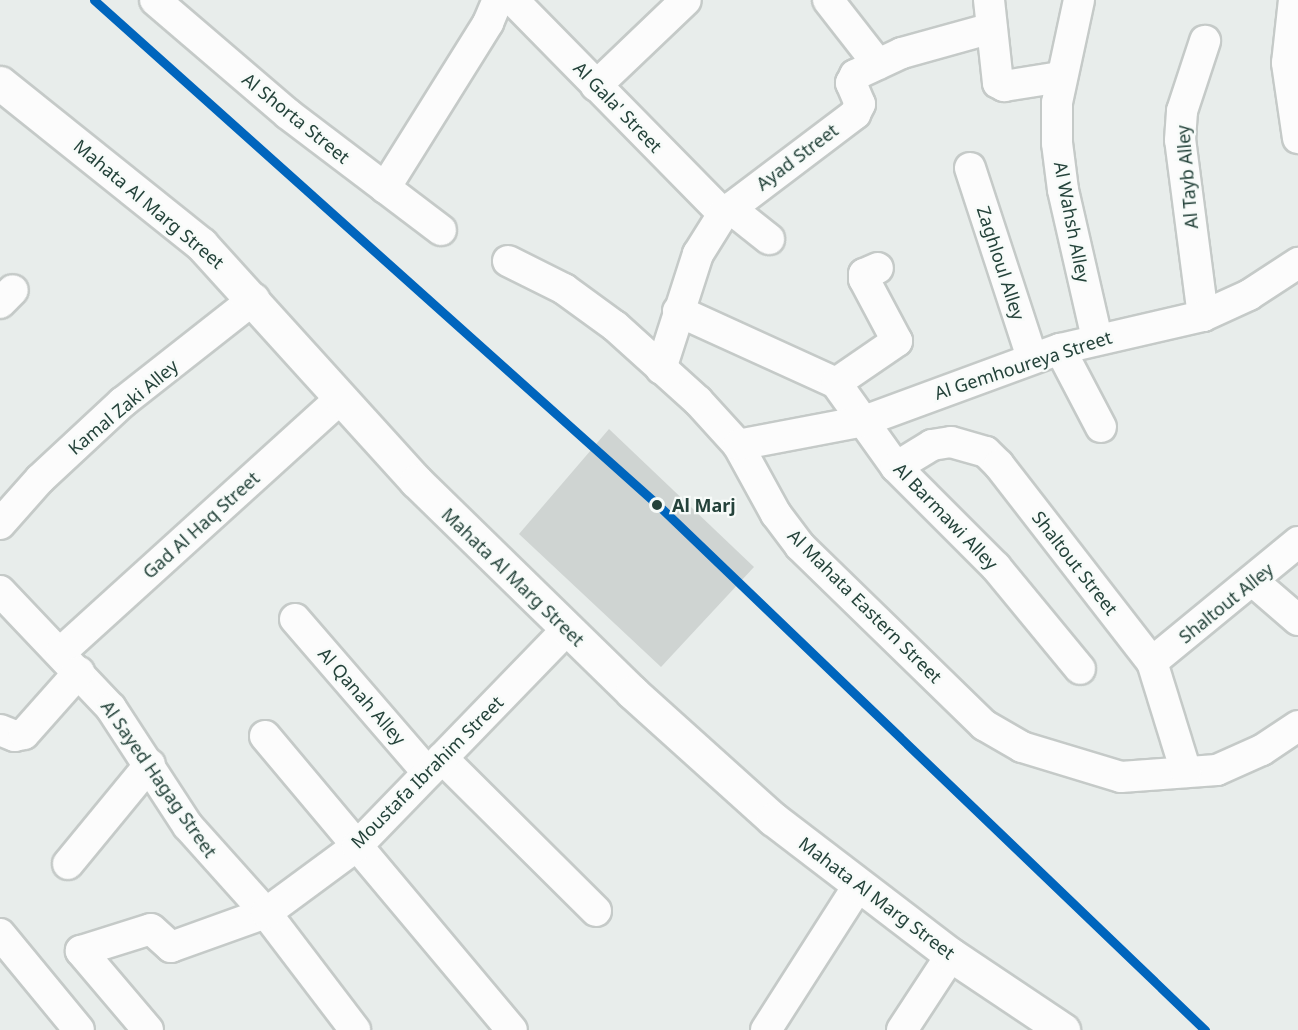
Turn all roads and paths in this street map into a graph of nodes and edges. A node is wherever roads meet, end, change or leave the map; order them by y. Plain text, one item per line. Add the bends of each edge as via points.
1 (155, 0) edge
2 (498, 0) edge
3 (513, 0) edge
4 (686, 0) edge
5 (828, 0) edge
6 (1079, 0) edge
7 (1294, 0) edge
8 (991, 14) edge
9 (1205, 41) dead end
10 (878, 64) junction
11 (1061, 77) junction
12 (0, 83) edge
13 (596, 86) junction
14 (1298, 138) edge
15 (970, 168) dead end
16 (385, 188) junction
17 (726, 211) junction
18 (441, 230) dead end
19 (769, 239) dead end
20 (508, 261) dead end
21 (1298, 263) edge
22 (878, 268) dead end
23 (254, 299) junction
24 (678, 310) junction
25 (1203, 316) junction
26 (1097, 338) junction
27 (1060, 349) junction
28 (1032, 358) junction
29 (661, 369) junction
30 (836, 383) junction
31 (340, 399) junction
32 (864, 420) junction
33 (1101, 427) dead end
34 (738, 445) junction
35 (896, 467) junction
36 (0, 524) edge
37 (1298, 542) edge
38 (1254, 582) junction
39 (0, 591) edge
40 (296, 619) dead end
41 (1298, 620) edge
42 (567, 630) junction
43 (70, 662) junction
44 (1152, 662) junction
45 (1080, 669) dead end
46 (1298, 726) edge
47 (0, 730) edge
48 (265, 736) dead end
49 (150, 765) junction
50 (435, 766) junction
51 (1186, 772) junction
52 (357, 846) junction
53 (68, 864) dead end
54 (858, 886) junction
55 (596, 910) dead end
56 (266, 913) junction
57 (0, 934) edge
58 (951, 955) junction
59 (1029, 1020) edge
60 (79, 1030) edge
61 (148, 1030) edge
62 (355, 1030) edge
63 (512, 1030) edge
64 (766, 1030) edge
65 (902, 1030) edge
66 (1063, 1030) edge

1 - 16 street, Al Shorta Street via 288,114
2 - 16 street via 488,24
3 - 13 street, Al Gala' Street
4 - 13 street
5 - 10 street
6 - 11 street, Al Wahsh Alley
7 - 14 street via 1287,63
8 - 10 street, Ayad Street
8 - 11 street via 1001,86
9 - 25 street, Al Tayb Alley via 1182,111 1180,140
10 - 17 street, Ayad Street via 855,75 851,83 860,104 855,114
11 - 26 street, Al Wahsh Alley via 1057,133 1063,190
12 - 23 main road, Mahata Al Marg Street via 201,244
13 - 17 street, Al Gala' Street
15 - 28 street, Zaghloul Alley
16 - 18 street, Al Shorta Street
17 - 19 street, Al Gala' Street
17 - 24 street, Ayad Street via 698,254
20 - 29 street, Al Mahata Eastern Street via 573,296 615,326
21 - 25 street, Al Gemhoureya Street via 1249,296
22 - 30 street via 864,274 864,279 897,339 896,345
23 - 31 main road, Mahata Al Marg Street
23 - 36 street, Kamal Zaki Alley via 123,402 40,479
24 - 29 street, Ayad Street
24 - 30 street, Al Barmawi Alley
25 - 26 street, Al Gemhoureya Street
26 - 27 street, Al Gemhoureya Street
27 - 28 street, Al Gemhoureya Street
27 - 33 street
28 - 32 street, Al Gemhoureya Street
29 - 34 street, Al Mahata Eastern Street via 698,401
30 - 32 street, Al Barmawi Alley
31 - 42 main road, Mahata Al Marg Street via 416,482
31 - 43 street, Gad Al Haq Street
32 - 34 street, Al Gemhoureya Street
32 - 35 street, Al Barmawi Alley
34 - 51 street, Al Mahata Eastern Street via 776,514 800,546 984,724 1022,747 1121,777
35 - 44 street, Shaltout Street via 932,445 951,441 986,452
35 - 45 street, Al Barmawi Alley via 996,567
37 - 38 street, Shaltout Alley
38 - 41 street
38 - 44 street, Shaltout Alley
39 - 43 street, Al Sayed Hagag Street
40 - 50 street, Al Qanah Alley
42 - 50 street, Moustafa Ibrahim Street
42 - 54 main road, Mahata Al Marg Street via 773,819
43 - 47 street, Gad Al Haq Street via 24,734 15,736
43 - 49 street, Al Sayed Hagag Street via 111,708
44 - 51 street, Shaltout Street
46 - 51 street, Al Mahata Eastern Street via 1262,750 1217,770
48 - 52 street
49 - 53 street
49 - 56 street, Al Sayed Hagag Street via 213,858
50 - 52 street, Moustafa Ibrahim Street
50 - 55 street, Al Qanah Alley
52 - 56 street, Moustafa Ibrahim Street
52 - 63 street
54 - 58 main road, Mahata Al Marg Street
54 - 64 street
56 - 61 street, Moustafa Ibrahim Street via 171,947 151,929 81,951
56 - 62 street, Al Sayed Hagag Street
57 - 60 street
58 - 59 main road, Mahata Al Marg Street
58 - 65 street
59 - 66 main road, Mahata Al Marg Street

